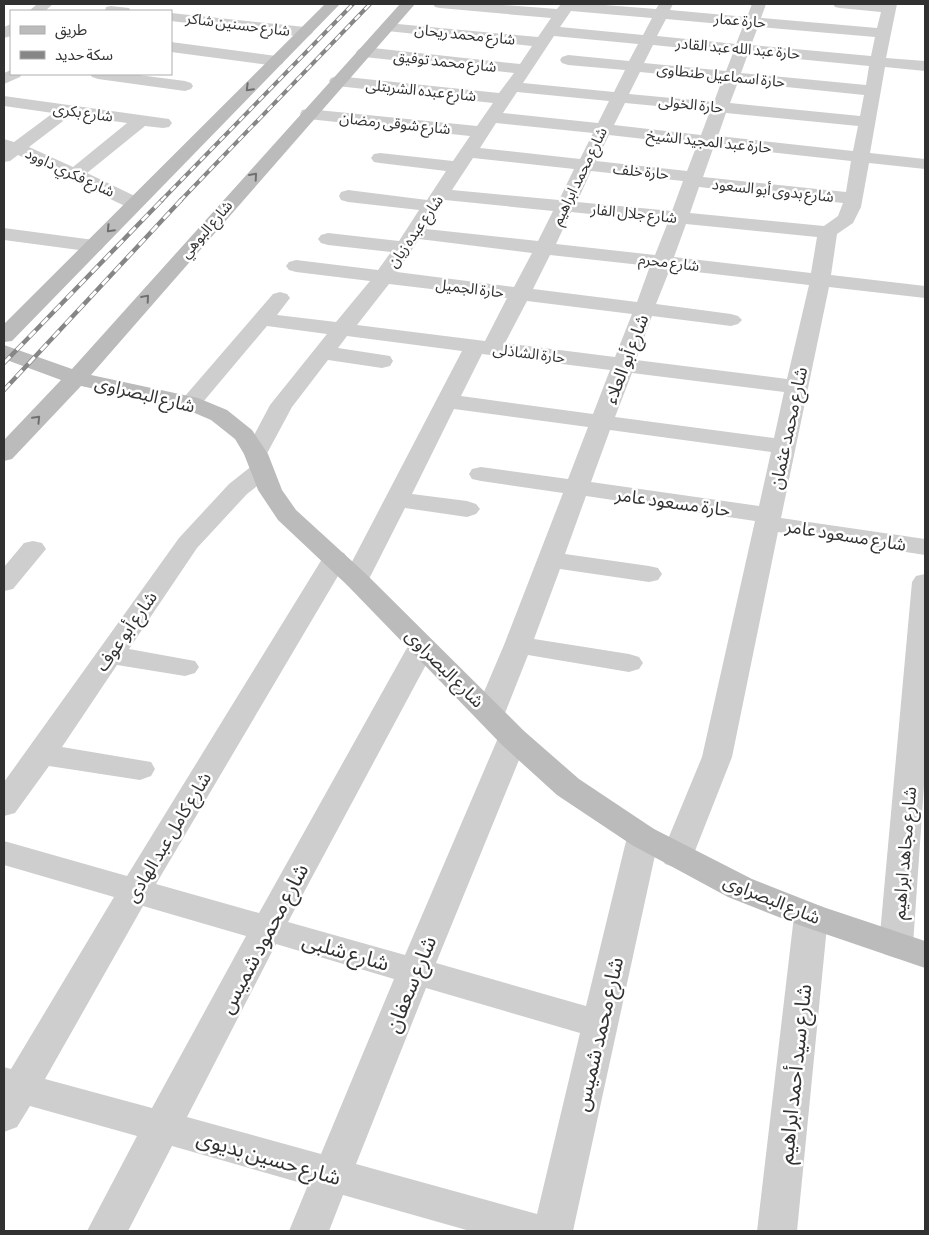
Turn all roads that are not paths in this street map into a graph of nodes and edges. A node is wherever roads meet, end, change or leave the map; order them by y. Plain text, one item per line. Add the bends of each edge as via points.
1 (332, 4) edge
2 (408, 4) edge
3 (440, 4) edge
4 (840, 4) edge
5 (889, 6) edge
6 (566, 8) edge
7 (664, 9) edge
8 (756, 13) edge
9 (172, 17) edge
10 (387, 27) junction
11 (305, 32) junction
12 (883, 33) junction
13 (546, 36) junction
14 (649, 40) junction
15 (172, 48) edge
16 (742, 49) junction
17 (364, 52) junction
18 (568, 60) dead end
19 (276, 61) junction
20 (879, 62) junction
21 (925, 66) edge
22 (635, 67) junction
23 (525, 69) junction
24 (105, 75) edge
25 (732, 76) junction
26 (338, 81) junction
27 (185, 86) dead end
28 (874, 91) junction
29 (509, 93) junction
30 (618, 97) junction
31 (4, 101) edge
32 (720, 107) junction
33 (67, 110) junction
34 (308, 114) junction
35 (141, 120) junction
36 (868, 122) junction
37 (163, 123) dead end
38 (487, 124) junction
39 (602, 129) junction
40 (708, 141) junction
41 (8, 150) edge
42 (380, 158) dead end
43 (862, 158) junction
44 (463, 160) junction
45 (925, 164) edge
46 (584, 165) junction
47 (75, 174) junction
48 (694, 179) junction
49 (348, 196) dead end
50 (853, 198) junction
51 (436, 200) junction
52 (134, 203) junction
53 (565, 206) junction
54 (680, 217) junction
55 (828, 232) junction
56 (4, 234) edge
57 (328, 239) dead end
58 (409, 240) junction
59 (94, 246) junction
60 (544, 248) junction
61 (663, 262) junction
62 (296, 266) dead end
63 (383, 278) junction
64 (820, 280) junction
65 (925, 292) edge
66 (520, 295) junction
67 (280, 298) dead end
68 (645, 310) junction
69 (262, 319) junction
70 (731, 320) dead end
71 (343, 329) junction
72 (4, 336) edge
73 (484, 347) junction
74 (4, 352) edge
75 (323, 353) junction
76 (382, 361) dead end
77 (624, 365) junction
78 (76, 378) junction
79 (797, 386) junction
80 (447, 401) junction
81 (190, 403) junction
82 (602, 422) junction
83 (784, 447) junction
84 (4, 454) edge
85 (259, 462) junction
86 (481, 474) dead end
87 (576, 488) junction
88 (396, 499) junction
89 (468, 509) dead end
90 (768, 519) junction
91 (925, 547) edge
92 (33, 549) dead end
93 (550, 560) junction
94 (346, 569) junction
95 (649, 574) dead end
96 (925, 582) edge
97 (4, 583) edge
98 (518, 645) junction
99 (422, 646) junction
100 (110, 656) junction
101 (629, 664) dead end
102 (185, 668) dead end
103 (502, 726) junction
104 (41, 754) junction
105 (140, 769) dead end
106 (4, 805) edge
107 (643, 837) junction
108 (4, 853) edge
109 (676, 856) junction
110 (135, 891) junction
111 (811, 916) junction
112 (267, 929) junction
113 (896, 945) junction
114 (925, 955) edge
115 (415, 971) junction
116 (601, 1026) junction
117 (9, 1096) edge
118 (162, 1128) junction
119 (332, 1175) junction
120 (107, 1231) edge
121 (309, 1231) edge
122 (534, 1231) edge
123 (553, 1231) edge
124 (777, 1231) edge

1 - 11 street
2 - 10 street, شارع البوهي
3 - 6 street, حارة عمار
4 - 5 street
5 - 12 street
6 - 7 street, حارة عمار
6 - 13 street, شارع عبده زيان
7 - 8 street, حارة عمار
7 - 14 street, شارع محمد ابراهيم
8 - 12 street, حارة عمار
8 - 16 street, شارع أبو العلاء
9 - 11 street, شارع حسنين شاكر
10 - 13 street, شارع محمد ريحان
10 - 17 street, شارع البوهي
11 - 19 street
12 - 20 street
13 - 14 street, حارة عبد الله عبد القادر
13 - 23 street, شارع عبده زيان
14 - 16 street, حارة عبد الله عبد القادر
14 - 22 street, شارع محمد ابراهيم
15 - 19 street
16 - 20 street, حارة عبد الله عبد القادر
16 - 25 street, شارع أبو العلاء
17 - 23 street, شارع محمد توفيق
17 - 26 street, شارع البوهي
18 - 22 street, حارة اسماعيل طنطاوى
19 -> 52 street
20 - 21 street, حارة عبد الله عبد القادر
20 - 28 street
22 - 25 street, حارة اسماعيل طنطاوى
22 - 30 street, شارع محمد ابراهيم
23 - 29 street, شارع عبده زيان
24 - 27 street
25 - 28 street, حارة اسماعيل طنطاوى
25 - 32 street, شارع أبو العلاء
26 - 29 street, شارع عبده الشربتلى
26 - 34 street, شارع البوهي
28 - 36 street
29 - 30 street, حارة الخولى
29 - 38 street, شارع عبده زيان
30 - 32 street, حارة الخولى
30 - 39 street, شارع محمد ابراهيم
31 - 33 street, شارع بكرى
32 - 36 street, حارة الخولى
32 - 40 street, شارع أبو العلاء
33 - 35 street, شارع بكرى
33 - 41 street
34 - 38 street, شارع شوقى رمضان
78 -> 34 street, شارع البوهي
35 - 37 street, شارع بكرى
35 - 47 street
36 - 43 street
38 - 39 street, حارة عبد المجيد الشيخ
38 - 44 street, شارع عبده زيان
39 - 40 street, حارة عبد المجيد الشيخ
39 - 46 street, شارع محمد ابراهيم
40 - 43 street, حارة عبد المجيد الشيخ
40 - 48 street, شارع أبو العلاء
41 - 47 street, شارع فكري داوود
42 - 44 street, حارة خلف
43 - 45 street, حارة عبد المجيد الشيخ
43 - 50 street
44 - 46 street, حارة خلف
44 - 51 street, شارع عبده زيان
46 - 48 street, حارة خلف
46 - 53 street, شارع محمد ابراهيم
47 - 52 street, شارع فكري داوود
48 - 50 street, شارع بدوى أبو السعود
48 - 54 street, شارع أبو العلاء
49 - 51 street, شارع جلال الفار
50 - 55 street via 846,219
51 - 53 street, شارع جلال الفار
51 - 58 street, شارع عبده زيان
52 -> 59 street
53 - 54 street, شارع جلال الفار
53 - 60 street, شارع محمد ابراهيم
54 - 55 street, شارع جلال الفار
54 - 61 street, شارع أبو العلاء
55 - 64 street, شارع محمد عثمان
56 - 59 street
57 - 58 street, شارع محرم
58 - 60 street, شارع محرم
58 - 63 street, شارع عبده زيان
59 - 72 street
60 - 61 street, شارع محرم
60 - 66 street, شارع محمد ابراهيم
61 - 64 street, شارع محرم
61 - 68 street, شارع أبو العلاء
62 - 63 street, حارة الجميل
63 - 66 street, حارة الجميل
63 - 71 street, شارع عبده زيان
64 - 65 street, شارع محرم
64 - 79 street, شارع محمد عثمان
66 - 68 street, حارة الجميل
66 - 73 street, شارع محمد ابراهيم
67 - 69 street
68 - 70 street, حارة الجميل
68 - 77 street, شارع أبو العلاء
69 - 71 street, حارة الشاذلى
69 - 81 street
71 - 73 street, حارة الشاذلى
71 - 75 street, شارع عبده زيان
73 - 77 street, حارة الشاذلى
73 - 80 street, شارع محمد ابراهيم
74 - 78 street, شارع البصراوى
75 - 76 street
75 - 85 street, شارع عبده زيان via 281,404
77 - 79 street, حارة الشاذلى
77 - 82 street, شارع أبو العلاء
78 - 81 street, شارع البصراوى
84 -> 78 street, شارع البوهي
79 - 83 street, شارع محمد عثمان
80 - 82 street
80 - 88 street, شارع محمد ابراهيم
81 - 85 street, شارع البصراوى via 219,415 244,435
82 - 83 street
82 - 87 street, شارع أبو العلاء
83 - 90 street, شارع محمد عثمان
85 - 94 street, شارع البصراوى via 270,490 287,515
85 - 100 street, شارع أبو عوف via 238,490 188,543
86 - 87 street, حارة مسعود عامر
87 - 90 street, حارة مسعود عامر
87 - 93 street, شارع أبو العلاء
88 - 89 street
88 - 94 street, شارع محمد ابراهيم
90 - 91 street, شارع مسعود عامر
90 - 109 street, شارع محمد عثمان via 717,756
92 - 97 street
93 - 95 street
93 - 98 street, شارع أبو العلاء
94 - 99 street, شارع البصراوى
94 - 110 street, شارع كامل عبد الهادى
96 - 113 street, شارع مجاهد ابراهيم
98 - 101 street
98 - 103 street, شارع أبو العلاء
99 - 103 street, شارع البصراوى
99 - 112 street, شارع محمود شميس
100 - 102 street
100 - 104 street, شارع أبو عوف
103 - 107 street, شارع البصراوى via 568,787
103 - 115 street, شارع سعفان
104 - 105 street
104 - 106 street, شارع أبو عوف
107 - 109 street, شارع البصراوى
107 - 116 street, شارع محمد شميس
108 - 110 street, شارع شلبى
109 - 111 street, شارع البصراوى via 740,888
110 - 112 street, شارع شلبى
110 - 117 street, شارع كامل عبد الهادى
111 - 113 street, شارع البصراوى
111 - 124 street, شارع سيد أحمد ابراهيم
112 - 115 street, شارع شلبى
112 - 118 street, شارع محمود شميس
113 - 114 street, شارع البصراوى
115 - 116 street, شارع شلبى
115 - 119 street, شارع سعفان
116 - 123 street, شارع محمد شميس
117 - 118 street, شارع حسين بديوى
118 - 119 street, شارع حسين بديوى
118 - 120 street, شارع محمود شميس
119 - 121 street, شارع سعفان
119 - 122 street, شارع حسين بديوى

